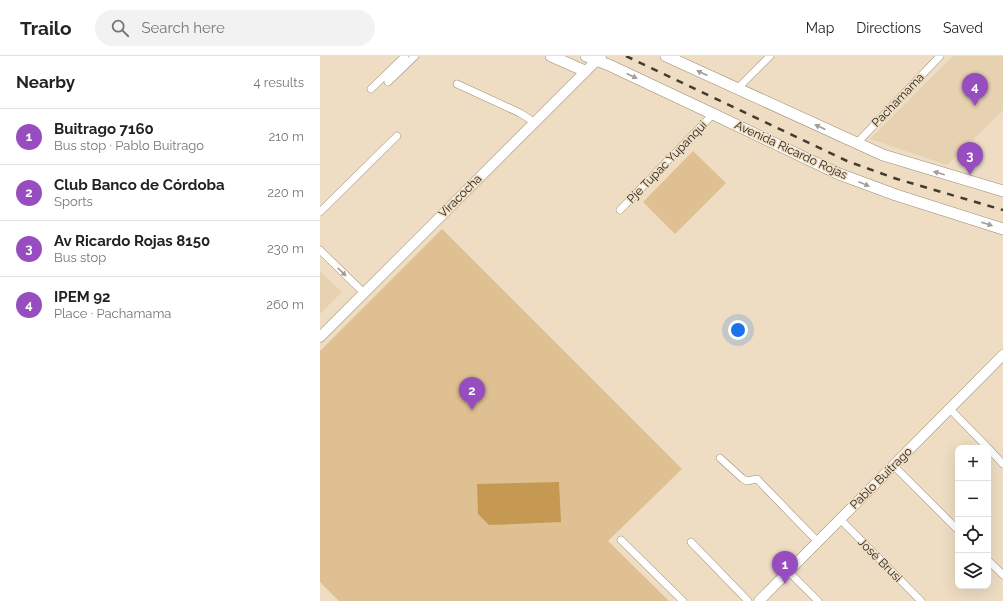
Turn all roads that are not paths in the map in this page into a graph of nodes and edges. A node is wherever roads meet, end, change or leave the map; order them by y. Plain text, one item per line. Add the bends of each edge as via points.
1 (405, 56) edge
2 (415, 56) edge
3 (551, 56) edge
4 (586, 56) edge
5 (666, 56) edge
6 (770, 56) edge
7 (940, 56) edge
8 (599, 58) edge
9 (585, 71) junction
10 (388, 82) dead end
11 (457, 84) dead end
12 (371, 89) dead end
13 (737, 89) junction
14 (713, 114) junction
15 (534, 122) junction
16 (397, 136) dead end
17 (856, 144) junction
18 (1003, 191) edge
19 (620, 210) dead end
20 (320, 212) edge
21 (1003, 229) edge
22 (320, 250) edge
23 (364, 293) junction
24 (320, 337) edge
25 (1003, 355) edge
26 (950, 409) junction
27 (985, 445) edge
28 (991, 451) edge
29 (720, 458) dead end
30 (1003, 464) edge
31 (894, 466) junction
32 (840, 519) junction
33 (955, 527) edge
34 (620, 540) dead end
35 (691, 542) dead end
36 (818, 542) junction
37 (991, 563) edge
38 (788, 572) junction
39 (1003, 575) edge
40 (683, 601) edge
41 (748, 601) edge
42 (759, 601) edge
43 (818, 601) edge
44 (921, 601) edge

1 - 12 street
2 - 10 street
3 - 9 main road
4 - 8 main road, Avenida Ricardo Rojas
13 -> 5 main road
6 - 13 street
7 - 17 street, Pachamama
8 - 9 main road, Viracocha
8 -> 14 main road, Avenida Ricardo Rojas
9 - 15 main road, Viracocha
11 - 15 street
17 -> 13 main road
14 - 19 street, Pje Tupac Yupanqui
14 -> 21 main road, Avenida Ricardo Rojas via 867,185
15 - 23 main road, Viracocha
16 - 20 street
18 -> 17 main road via 883,156
22 -> 23 street
23 - 24 main road, Viracocha
25 - 26 main road, Pablo Buitrago
26 - 27 street
26 - 31 main road, Pablo Buitrago
28 - 30 street
29 - 36 street via 743,479 757,479
31 - 32 main road, Pablo Buitrago
31 - 33 street
32 - 36 main road, Pablo Buitrago
32 - 44 street, José Brusi
34 - 40 street
35 - 41 street
36 - 38 main road, Pablo Buitrago
37 - 39 street
38 - 42 main road, Pablo Buitrago
38 - 43 street

